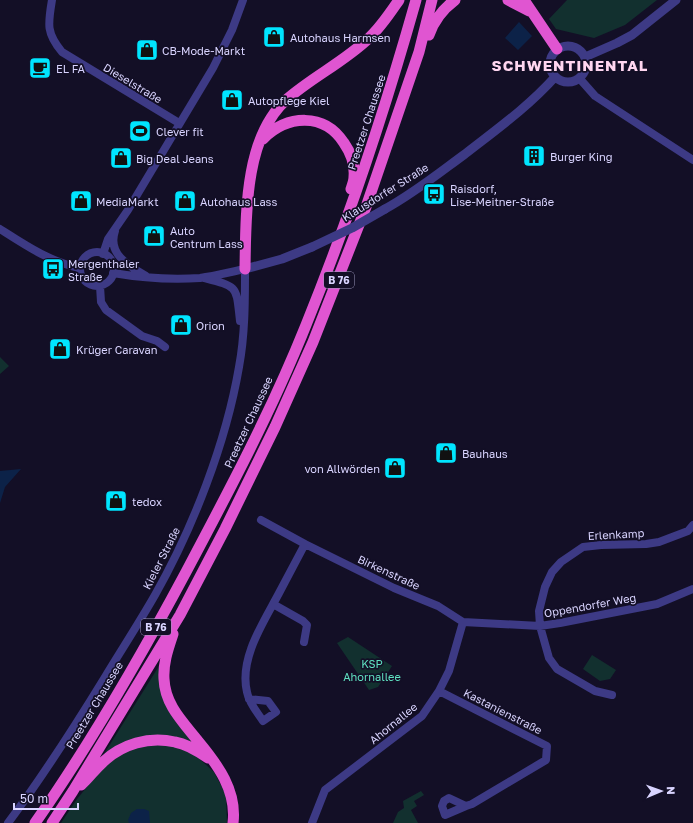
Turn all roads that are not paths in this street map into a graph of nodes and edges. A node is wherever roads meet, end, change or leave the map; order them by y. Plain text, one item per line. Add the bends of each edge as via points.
1 (52, 0) edge
2 (243, 0) edge
3 (399, 0) edge
4 (416, 0) edge
5 (432, 0) edge
6 (455, 0) edge
7 (508, 0) edge
8 (524, 0) edge
9 (676, 0) edge
10 (531, 12) junction
11 (558, 49) junction
12 (419, 52) junction
13 (585, 57) junction
14 (555, 77) junction
15 (580, 78) junction
16 (179, 123) junction
17 (259, 142) junction
18 (693, 160) edge
19 (347, 218) junction
20 (116, 227) junction
21 (0, 230) edge
22 (104, 254) junction
23 (80, 268) junction
24 (245, 269) junction
25 (113, 273) junction
26 (148, 278) junction
27 (201, 278) junction
28 (100, 286) junction
29 (165, 347) dead end
30 (243, 347) junction
31 (261, 520) dead end
32 (693, 525) edge
33 (305, 544) junction
34 (693, 589) edge
35 (273, 604) junction
36 (180, 615) junction
37 (463, 622) junction
38 (540, 626) junction
39 (304, 642) dead end
40 (439, 691) junction
41 (612, 695) dead end
42 (249, 699) dead end
43 (212, 760) junction
44 (73, 791) junction
45 (466, 806) dead end
46 (8, 823) edge
47 (34, 823) edge
48 (52, 823) edge
49 (233, 823) edge
50 (312, 823) edge

1 - 16 street, Dieselstraße via 50,32 62,52
2 - 16 street via 232,30 213,68
3 - 17 highway via 369,38 285,101 267,124
4 - 19 highway, Preetzer Chaussee / B 76 via 396,73
5 - 12 highway, B 76
6 - 12 highway, B 76 via 434,22
7 - 10 highway
8 - 10 highway
9 - 13 street via 632,35
10 - 11 highway
11 - 13 street via 573,46
11 - 14 street via 550,63
12 - 36 highway, B 76 via 366,207 314,342 262,456
13 - 15 street via 586,68
14 - 15 street via 564,82
14 - 24 street, Klausdorfer Straße, bridge via 516,116 438,174 385,209 312,247 282,259
15 - 18 street via 595,96
16 - 20 street
17 - 19 highway, B 76 via 270,131 294,120 322,123 339,134 350,150 353,163 354,177
17 - 24 highway via 250,184
19 - 47 highway, Preetzer Chaussee / B 76 via 305,327 263,423 223,504 159,622 52,798
20 - 22 street via 108,239
20 - 26 street via 113,235 116,252 122,260
21 - 23 street via 58,262
22 - 23 street via 91,254 82,262
22 - 25 street via 112,262
23 - 28 street via 83,279 88,284
24 - 27 street, Klausdorfer Straße
24 - 30 street, Kieler Straße
25 - 26 street, Klausdorfer Straße
25 - 28 street via 106,284
26 - 27 street, Klausdorfer Straße
27 - 30 street, Klausdorfer Straße via 230,286 237,293
28 - 29 street via 101,302 106,310 142,336
30 - 46 street, Kieler Straße via 225,428 205,487 184,536 155,594 66,741
31 - 33 street, Birkenstraße
32 - 38 street, Erlenkamp via 688,531 659,542 583,547 572,554 552,572 539,611
33 - 35 street
33 - 37 street, Birkenstraße via 394,588 438,606
34 - 38 street, Oppendorfer Weg via 657,604
35 - 39 street via 307,625
35 - 42 street via 253,643 248,661 246,690
36 - 43 highway, B 76 via 166,658 164,687 176,714
36 - 44 highway, B 76
37 - 38 street, Oppendorfer Weg
37 - 40 street, Ahornallee via 449,671
38 - 41 street, Erlenkamp via 548,658 558,669 595,691
40 - 45 street, Kastanienstraße via 547,746 546,760
40 - 50 street, Ahornallee via 422,716 325,790
43 - 44 highway, B 76 via 175,742 157,739 138,742 118,751 103,762
43 - 49 highway, B 76 via 221,772 231,794
44 - 48 highway, B 76

